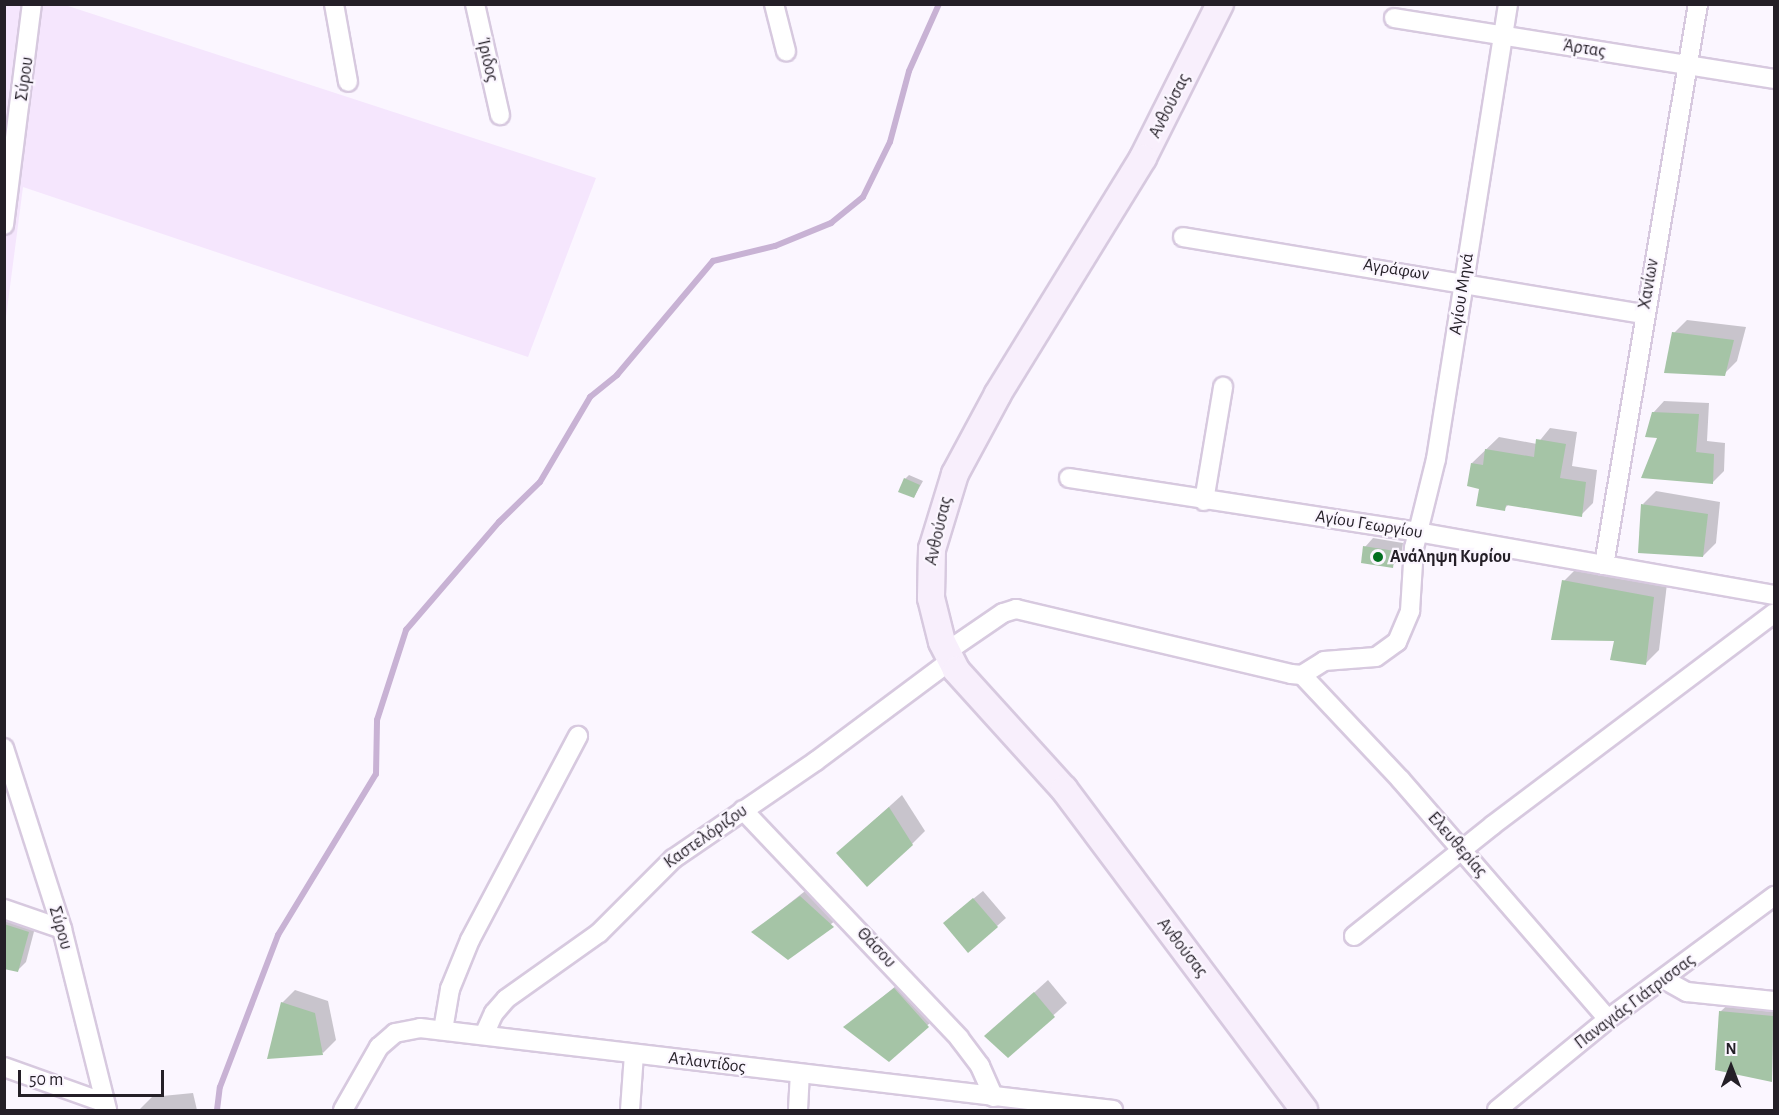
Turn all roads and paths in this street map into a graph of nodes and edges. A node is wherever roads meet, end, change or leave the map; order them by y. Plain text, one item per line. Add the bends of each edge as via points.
1 (32, 4) edge
2 (334, 4) edge
3 (475, 4) edge
4 (774, 4) edge
5 (1220, 4) edge
6 (1508, 4) edge
7 (1698, 4) edge
8 (1394, 18) dead end
9 (1503, 36) junction
10 (786, 51) dead end
11 (1688, 65) junction
12 (1774, 79) edge
13 (348, 82) dead end
14 (500, 115) dead end
15 (4, 225) edge
16 (1183, 237) dead end
17 (1464, 281) junction
18 (1644, 314) junction
19 (1223, 387) dead end
20 (1069, 478) dead end
21 (1204, 501) junction
22 (1417, 532) junction
23 (1604, 565) junction
24 (1774, 595) edge
25 (1774, 613) edge
26 (948, 656) junction
27 (1302, 675) junction
28 (578, 736) dead end
29 (4, 748) edge
30 (743, 810) junction
31 (1461, 850) junction
32 (1774, 896) edge
33 (4, 909) edge
34 (62, 929) junction
35 (1354, 936) dead end
36 (1665, 980) junction
37 (1774, 1001) edge
38 (1608, 1019) junction
39 (443, 1030) junction
40 (484, 1035) junction
41 (634, 1054) junction
42 (4, 1067) edge
43 (800, 1074) junction
44 (994, 1097) junction
45 (106, 1107) edge
46 (343, 1110) edge
47 (630, 1110) edge
48 (798, 1110) edge
49 (1113, 1110) edge
50 (1305, 1110) edge
51 (1497, 1110) edge

1 - 15 street, Σύρου
2 - 13 street
3 - 14 street, Ίριδος
4 - 10 street
5 - 26 street, Ανθούσας via 1143,158 998,394 954,474 938,524 930,571 935,621
6 - 9 street, Αγίου Μηνά
7 - 11 street, Χανίων
8 - 9 street, Άρτας
9 - 11 street, Άρτας
9 - 17 street, Αγίου Μηνά
11 - 12 street, Άρτας
11 - 18 street, Χανίων
16 - 17 street, Αγράφων
17 - 18 street, Αγράφων
17 - 22 street, Αγίου Μηνά via 1432,483
18 - 23 street, Χανίων
19 - 21 street
20 - 21 street, Αγίου Γεωργίου
21 - 22 street, Αγίου Γεωργίου
22 - 23 street, Αγίου Γεωργίου
22 - 27 street, Αγίου Μηνά via 1406,627 1390,649 1369,658 1324,661
23 - 24 street, Αγίου Γεωργίου
25 - 31 street
26 - 27 street, Καστελόριζου via 1003,613 1016,609
26 - 30 street, Καστελόριζου
26 - 50 street, Ανθούσας via 1064,789
27 - 31 street, Ελευθερίας
28 - 39 street via 470,940 450,989
29 - 34 street, Σύρου
30 - 40 street, Καστελόριζου via 657,872 628,906 566,960 506,999
30 - 44 street, Θάσου via 959,1038 980,1066
31 - 35 street
31 - 38 street, Ελευθερίας
32 - 36 street, Παναγιάς Γιάτρισσας
33 - 34 street
34 - 45 street, Σύρου
36 - 37 street via 1687,992
36 - 38 street, Παναγιάς Γιάτρισσας
38 - 51 street, Παναγιάς Γιάτρισσας
39 - 40 street, Ατλαντίδος
39 - 46 street, Ατλαντίδος via 420,1028 395,1033 379,1047
40 - 41 street, Ατλαντίδος
41 - 43 street, Ατλαντίδος
41 - 47 street
42 - 45 street
43 - 44 street, Ατλαντίδος
43 - 48 street
44 - 49 street, Ατλαντίδος

